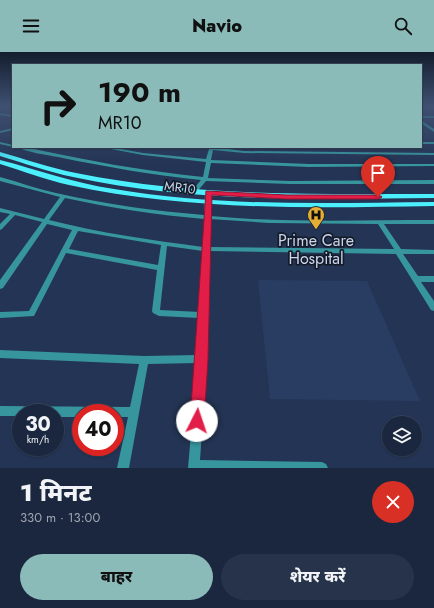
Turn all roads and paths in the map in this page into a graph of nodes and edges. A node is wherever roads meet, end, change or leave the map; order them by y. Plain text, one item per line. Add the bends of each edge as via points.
1 (12, 129) edge
2 (0, 132) edge
3 (0, 143) edge
4 (422, 143) edge
5 (434, 143) edge
6 (12, 146) edge
7 (24, 148) edge
8 (110, 148) edge
9 (210, 148) joint
10 (221, 148) edge
11 (247, 148) edge
12 (335, 148) edge
13 (374, 148) edge
14 (244, 152) junction
15 (321, 152) junction
16 (0, 154) edge
17 (378, 154) junction
18 (434, 154) edge
19 (207, 161) junction
20 (0, 162) edge
21 (387, 165) junction
22 (434, 165) edge
23 (0, 179) edge
24 (205, 179) junction
25 (434, 182) edge
26 (194, 192) junction
27 (208, 193) junction
28 (434, 196) edge
29 (62, 198) junction
30 (208, 203) junction
31 (434, 204) edge
32 (0, 210) edge
33 (13, 214) junction
34 (207, 218) junction
35 (44, 221) junction
36 (380, 222) junction
37 (434, 222) edge
38 (0, 228) edge
39 (76, 229) junction
40 (164, 244) junction
41 (206, 249) junction
42 (398, 250) junction
43 (65, 251) junction
44 (434, 252) edge
45 (162, 268) junction
46 (417, 279) junction
47 (434, 279) edge
48 (0, 286) edge
49 (434, 308) edge
50 (0, 315) edge
51 (202, 315) junction
52 (0, 354) edge
53 (144, 360) junction
54 (202, 360) junction
55 (0, 411) edge
56 (134, 412) junction
57 (194, 467) edge
58 (123, 468) edge
59 (322, 468) edge

1 - 2 street
3 - 6 street
4 - 5 street
7 - 24 street via 117,167
8 - 19 street
9 - 10 street
9 - 19 street
10 - 14 street
11 - 14 street
12 - 15 street
13 - 17 street
14 - 15 street
15 - 17 street
16 - 26 main road, MR10 via 73,175
17 - 18 street
17 - 21 street
19 - 21 street via 264,165
19 - 24 street
20 - 30 main road, MR10 via 70,183
21 - 22 street
23 - 29 street
24 - 25 street
24 - 26 street
26 - 27 main road, MR10
27 - 28 main road, MR10 via 287,197
27 - 30 street
29 - 34 street via 133,210
29 - 35 street
30 - 31 main road, MR10
30 - 34 street
32 - 33 street
33 - 35 street
33 - 38 street
34 - 36 street via 279,222
34 - 41 street
35 - 39 street
35 - 48 street
36 - 37 street
36 - 42 street
39 - 40 street
39 - 43 street
40 - 41 street
40 - 45 street
41 - 42 street
41 - 51 street
42 - 44 street
42 - 46 street
43 - 45 street
43 - 50 street via 31,314
45 - 51 street via 156,311
46 - 47 street
46 - 49 street
51 - 54 street
52 - 53 street
53 - 54 street
53 - 56 street
54 - 57 street
55 - 56 street
56 - 58 street
57 - 59 street

